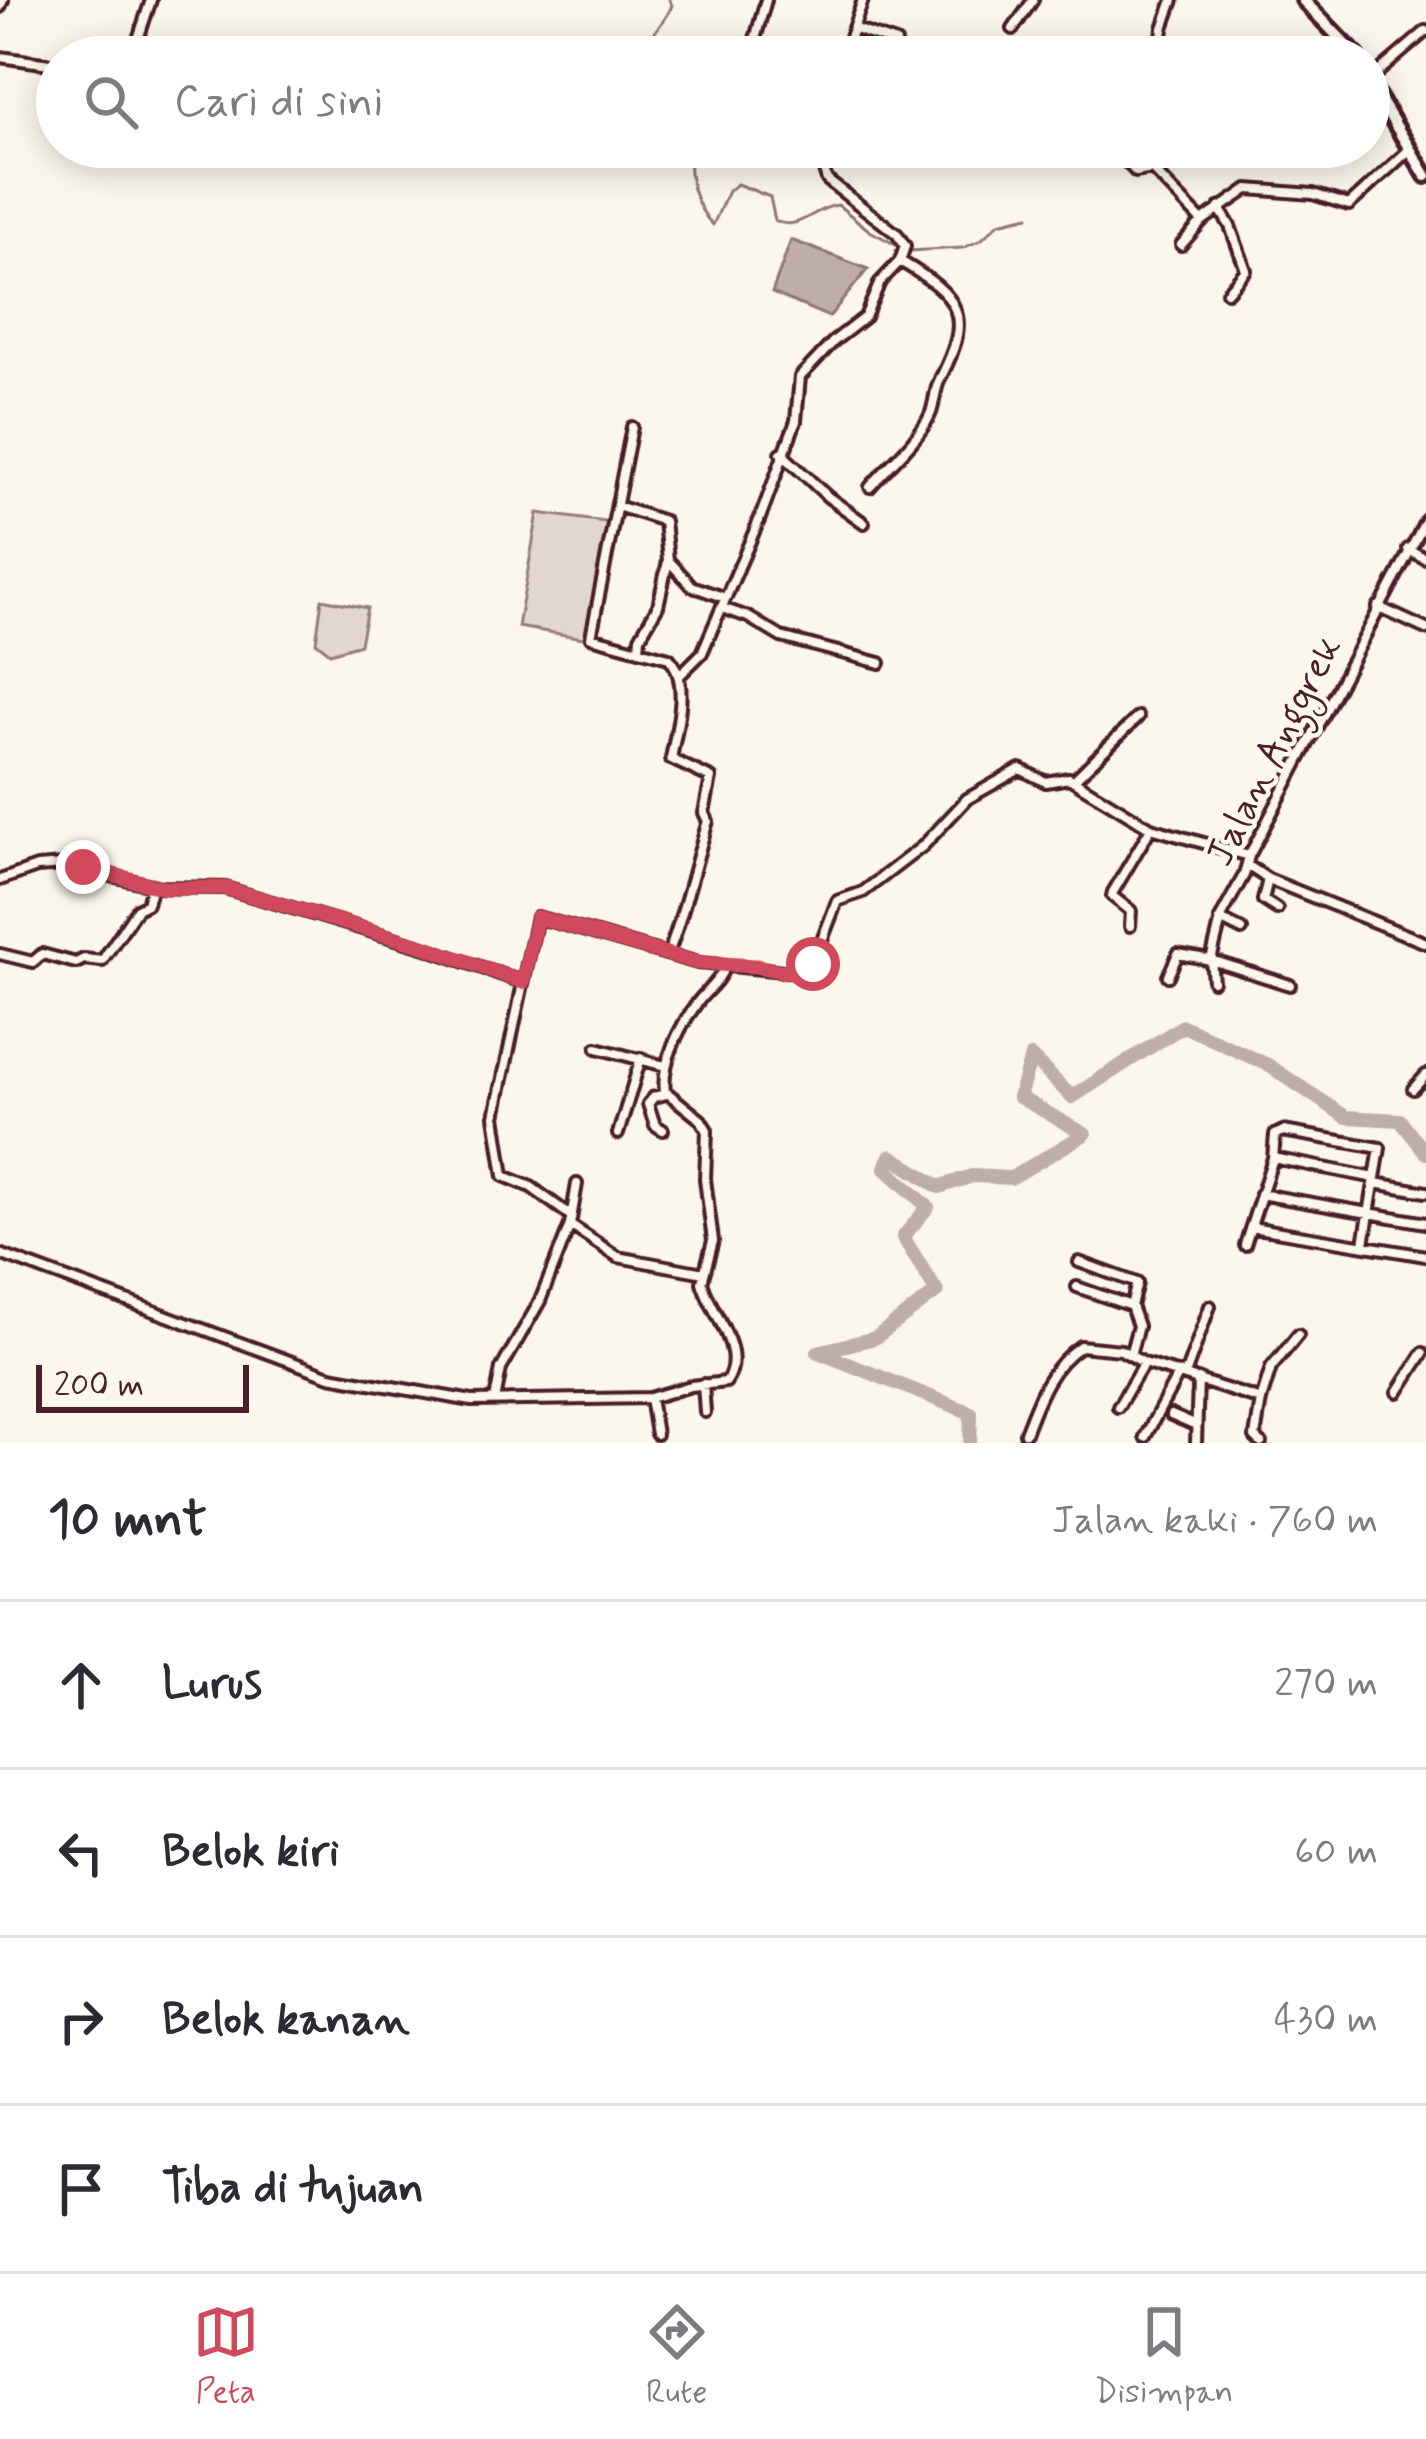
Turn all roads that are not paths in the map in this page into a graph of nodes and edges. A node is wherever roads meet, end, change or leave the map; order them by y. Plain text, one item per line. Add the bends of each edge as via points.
1 (151, 0) edge
2 (766, 0) edge
3 (863, 0) edge
4 (1033, 0) edge
5 (1173, 0) edge
6 (1303, 0) edge
7 (855, 29) junction
8 (1013, 29) dead end
9 (1426, 32) edge
10 (139, 36) edge
11 (756, 36) edge
12 (852, 36) edge
13 (876, 36) edge
14 (1162, 36) edge
15 (1338, 36) edge
16 (0, 57) edge
17 (36, 62) edge
18 (1390, 62) edge
19 (1390, 115) edge
20 (1410, 149) junction
21 (1390, 167) edge
22 (824, 168) edge
23 (1132, 168) edge
24 (1389, 168) edge
25 (1426, 176) edge
26 (1219, 208) junction
27 (1202, 221) junction
28 (1181, 245) dead end
29 (901, 260) junction
30 (1227, 292) dead end
31 (632, 427) dead end
32 (781, 453) junction
33 (870, 487) dead end
34 (617, 506) junction
35 (1426, 520) edge
36 (864, 523) dead end
37 (1408, 549) junction
38 (1426, 559) edge
39 (668, 560) junction
40 (724, 603) junction
41 (1378, 607) junction
42 (1426, 629) edge
43 (639, 650) junction
44 (880, 663) dead end
45 (679, 676) junction
46 (1138, 717) dead end
47 (1074, 780) junction
48 (1151, 828) junction
49 (1248, 861) junction
50 (1268, 879) junction
51 (0, 880) edge
52 (152, 885) junction
53 (1276, 909) dead end
54 (1220, 919) junction
55 (1130, 926) dead end
56 (1243, 930) dead end
57 (1426, 944) edge
58 (0, 954) edge
59 (668, 954) junction
60 (1210, 960) junction
61 (725, 965) junction
62 (1168, 976) dead end
63 (1213, 981) dead end
64 (523, 982) junction
65 (1290, 985) dead end
66 (597, 1048) dead end
67 (641, 1058) junction
68 (665, 1066) junction
69 (1426, 1075) edge
70 (1413, 1089) dead end
71 (668, 1094) junction
72 (663, 1130) dead end
73 (618, 1134) dead end
74 (1273, 1158) junction
75 (1375, 1180) junction
76 (578, 1184) dead end
77 (1426, 1192) edge
78 (1259, 1194) junction
79 (1370, 1210) junction
80 (570, 1220) junction
81 (1426, 1223) edge
82 (1251, 1227) junction
83 (1364, 1244) junction
84 (1245, 1245) dead end
85 (0, 1253) edge
86 (1426, 1256) edge
87 (1079, 1262) dead end
88 (704, 1273) junction
89 (1077, 1286) dead end
90 (1132, 1306) junction
91 (1210, 1306) dead end
92 (1298, 1334) dead end
93 (1425, 1352) edge
94 (1130, 1356) junction
95 (1144, 1363) junction
96 (1182, 1374) junction
97 (1198, 1379) junction
98 (703, 1384) junction
99 (1398, 1392) dead end
100 (650, 1399) junction
101 (495, 1400) junction
102 (1261, 1400) junction
103 (1118, 1407) dead end
104 (705, 1412) dead end
105 (1171, 1415) dead end
106 (1195, 1426) junction
107 (1025, 1433) dead end
108 (656, 1434) dead end
109 (1145, 1438) dead end
110 (1196, 1443) edge
111 (1261, 1443) edge

1 - 10 street
2 - 11 street
3 - 7 street
4 - 8 street
5 - 14 street
6 - 15 street
7 - 12 street
7 - 13 street
9 - 18 street
16 - 17 street
19 - 20 street
20 - 21 street
20 - 25 street
22 - 29 street via 827,180 892,230 905,246
23 - 27 street via 1152,169
24 - 26 street via 1349,205 1253,189
26 - 27 street
26 - 30 street via 1246,271
27 - 28 street
29 - 32 street via 860,323 800,377 800,410
29 - 33 street via 951,302 959,328 927,420
31 - 34 street
32 - 36 street
32 - 40 street
34 - 39 street via 664,520
34 - 43 street via 591,637
35 - 37 street, Jalan Anggrek
37 - 38 street
37 - 41 street, Jalan Anggrek
39 - 40 street via 692,586
39 - 43 street
40 - 44 street via 781,638
40 - 45 street via 699,658
41 - 42 street
41 - 49 street, Jalan Anggrek
43 - 45 street via 668,658
45 - 59 street via 671,759 711,778 708,821
46 - 47 street
47 - 48 street
47 - 61 street via 1046,782 1015,770 967,799 915,852 833,906 808,971
48 - 49 street
48 - 55 street via 1112,894 1131,911
49 - 50 street
49 - 54 street, Jalan Anggrek
50 - 53 street via 1263,900
50 - 57 street
51 - 52 street via 63,865
52 - 58 street via 147,904 102,961
52 - 64 street via 225,888
54 - 56 street
54 - 60 street, Jalan Anggrek
59 - 61 street
59 - 64 street via 537,917
60 - 62 street via 1179,953
60 - 63 street
60 - 65 street
61 - 68 street
64 - 80 street via 495,1116 504,1176
66 - 67 street
67 - 68 street
67 - 73 street
68 - 71 street
69 - 70 street
71 - 72 street via 648,1104
71 - 88 street via 706,1130 712,1241
74 - 75 street
74 - 75 street via 1278,1132 1376,1146
74 - 78 street
75 - 77 street
75 - 79 street
76 - 80 street
78 - 79 street
78 - 82 street
79 - 81 street
79 - 83 street
80 - 88 street via 618,1257
80 - 101 street via 540,1301 501,1369
82 - 83 street
82 - 84 street
83 - 86 street
85 - 101 street via 330,1376
87 - 90 street via 1137,1283
88 - 98 street via 702,1286 732,1349 729,1379
89 - 90 street
90 - 94 street via 1138,1326
91 - 96 street
92 - 102 street via 1271,1368
93 - 99 street
94 - 95 street
94 - 107 street via 1077,1347 1043,1386
95 - 96 street
95 - 103 street
96 - 97 street
96 - 109 street
97 - 102 street
97 - 106 street
98 - 100 street
98 - 104 street
100 - 101 street
100 - 108 street
102 - 111 street
105 - 106 street
106 - 110 street

